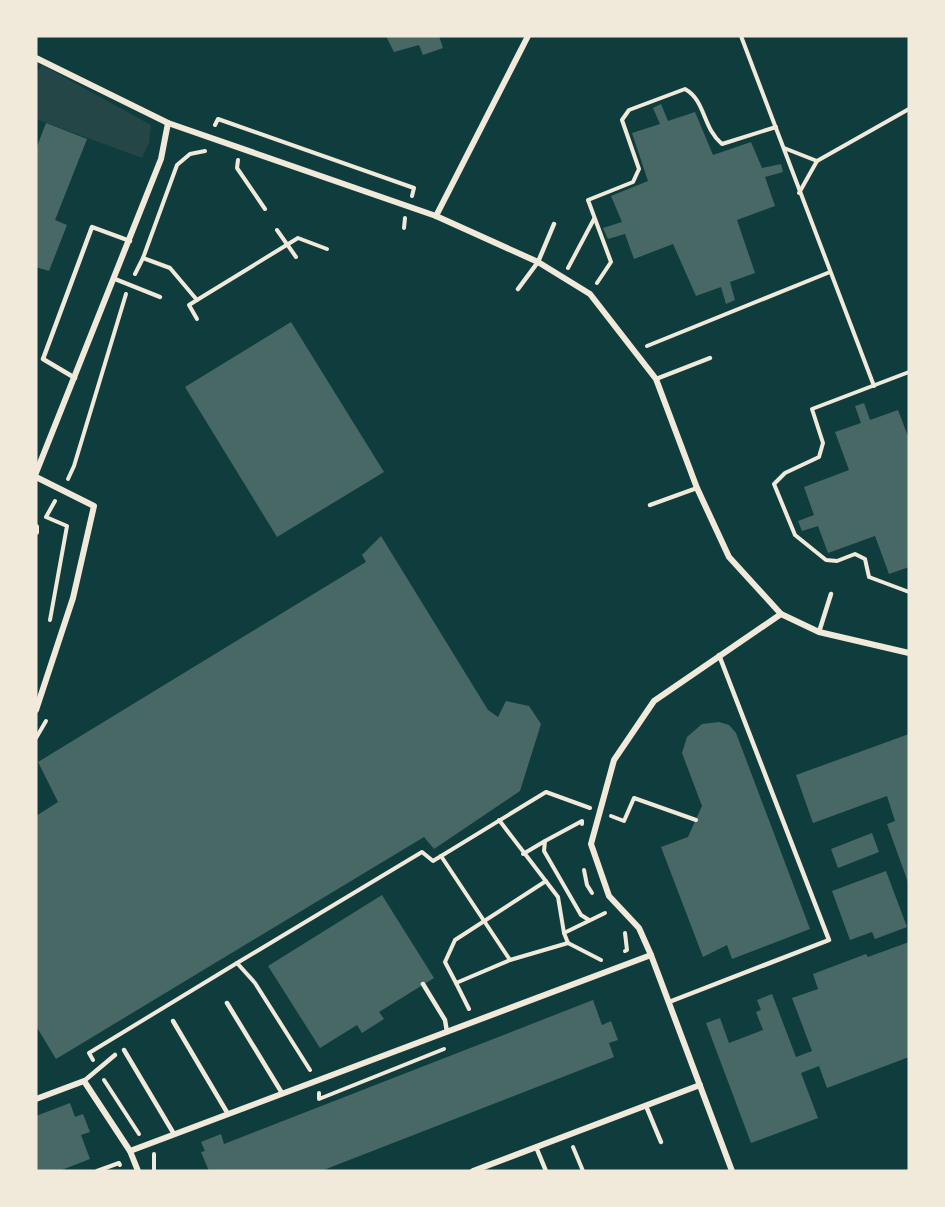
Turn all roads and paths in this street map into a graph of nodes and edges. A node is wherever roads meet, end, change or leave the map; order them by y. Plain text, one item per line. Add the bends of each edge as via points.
1 (528, 36) edge
2 (741, 36) edge
3 (36, 58) edge
4 (909, 109) edge
5 (168, 123) junction
6 (776, 127) junction
7 (210, 138) junction
8 (784, 148) junction
9 (229, 157) dead end
10 (817, 161) junction
11 (799, 193) junction
12 (411, 207) junction
13 (265, 209) dead end
14 (436, 216) junction
15 (594, 218) junction
16 (554, 224) dead end
17 (277, 230) dead end
18 (130, 241) junction
19 (288, 244) junction
20 (327, 249) dead end
21 (296, 257) dead end
22 (143, 258) junction
23 (538, 262) junction
24 (830, 272) junction
25 (563, 277) junction
26 (115, 279) junction
27 (129, 285) junction
28 (518, 289) dead end
29 (590, 294) junction
30 (160, 297) dead end
31 (197, 300) junction
32 (197, 319) dead end
33 (635, 351) junction
34 (710, 358) dead end
35 (909, 372) edge
36 (75, 378) junction
37 (656, 379) junction
38 (874, 386) junction
39 (36, 472) edge
40 (36, 477) edge
41 (697, 488) junction
42 (62, 490) junction
43 (650, 505) dead end
44 (36, 527) edge
45 (36, 532) edge
46 (909, 592) edge
47 (831, 594) dead end
48 (781, 614) junction
49 (49, 625) dead end
50 (819, 632) junction
51 (909, 653) edge
52 (719, 655) junction
53 (36, 710) edge
54 (600, 812) junction
55 (499, 820) junction
56 (696, 820) dead end
57 (523, 854) junction
58 (546, 881) junction
59 (611, 919) dead end
60 (589, 920) junction
61 (619, 927) dead end
62 (564, 933) junction
63 (568, 943) dead end
64 (620, 953) dead end
65 (651, 955) junction
66 (237, 963) junction
67 (456, 983) dead end
68 (423, 984) dead end
69 (669, 1002) junction
70 (227, 1003) dead end
71 (172, 1021) dead end
72 (447, 1032) junction
73 (124, 1050) dead end
74 (115, 1055) dead end
75 (98, 1070) junction
76 (317, 1080) junction
77 (84, 1081) junction
78 (700, 1086) junction
79 (282, 1093) junction
80 (36, 1099) edge
81 (646, 1106) junction
82 (228, 1114) junction
83 (174, 1134) junction
84 (569, 1135) junction
85 (661, 1142) dead end
86 (149, 1144) junction
87 (536, 1147) junction
88 (130, 1151) junction
89 (97, 1171) edge
90 (123, 1171) edge
91 (138, 1171) edge
92 (154, 1171) edge
93 (473, 1171) edge
94 (546, 1171) edge
95 (583, 1171) edge
96 (732, 1171) edge

1 - 14 street
2 - 6 path
3 - 5 street
4 - 10 path
5 - 7 street
5 - 18 street via 161,159
6 - 8 path
6 - 15 path via 722,144 711,135 696,95 685,89 629,110 622,120 639,169 633,182 588,200
7 - 12 street
7 - 12 path via 218,119 229,122 414,188
7 - 22 path via 208,150 190,154 177,165
8 - 10 path
8 - 11 path
9 - 13 path via 239,160 237,168
10 - 11 path
11 - 24 path
12 - 14 street
14 - 23 street
15 - 25 path
15 - 29 path via 611,262
16 - 23 lane
17 - 19 path
18 - 26 street
18 - 36 lane via 92,227 43,359
19 - 20 path via 298,238
19 - 21 path
19 - 31 path
22 - 27 path
22 - 31 path via 170,268
23 - 25 street
23 - 28 lane
24 - 33 path
24 - 38 path
25 - 29 street
26 - 27 lane
26 - 36 street
27 - 30 lane
27 - 42 path via 74,466
29 - 33 street
31 - 32 path via 189,305
33 - 37 street
34 - 37 lane
35 - 38 path
36 - 39 street
37 - 41 street
38 - 46 path via 812,410 824,443 819,457 785,473 774,484 795,535 803,542 826,560 837,561 855,554 865,559 869,577
40 - 42 street
41 - 43 lane
41 - 48 street via 729,557
42 - 49 path via 46,517 67,526
42 - 53 street via 94,506 73,598
44 - 45 street
47 - 50 lane
48 - 50 street
48 - 52 street
50 - 51 street
52 - 54 street via 654,701 614,760
52 - 69 lane via 829,940
54 - 55 path via 546,792
54 - 56 path via 624,821 634,798
54 - 65 street via 591,844 609,896 639,928
55 - 57 path
55 - 66 path via 433,861 422,852
57 - 58 path
57 - 60 path via 544,841 544,851 581,915
58 - 62 path via 558,897
58 - 67 path via 455,940 445,962
59 - 60 path via 604,912
60 - 62 path
61 - 64 path via 626,934 627,950
62 - 63 path
65 - 69 street
65 - 72 street
66 - 75 path via 89,1053
66 - 76 path via 255,983
68 - 72 lane via 445,1020
69 - 78 street
70 - 79 lane
71 - 82 lane
72 - 76 street
73 - 83 lane
74 - 75 lane
75 - 77 lane
75 - 86 path via 138,1134
76 - 79 street
77 - 80 street
77 - 88 street
78 - 81 street
78 - 96 street
79 - 82 street
81 - 84 street
81 - 85 lane
82 - 83 street
83 - 86 street
84 - 87 street
84 - 95 path
86 - 88 street
86 - 92 path via 156,1158
87 - 93 street
87 - 94 lane
88 - 91 street
89 - 90 path via 119,1163

